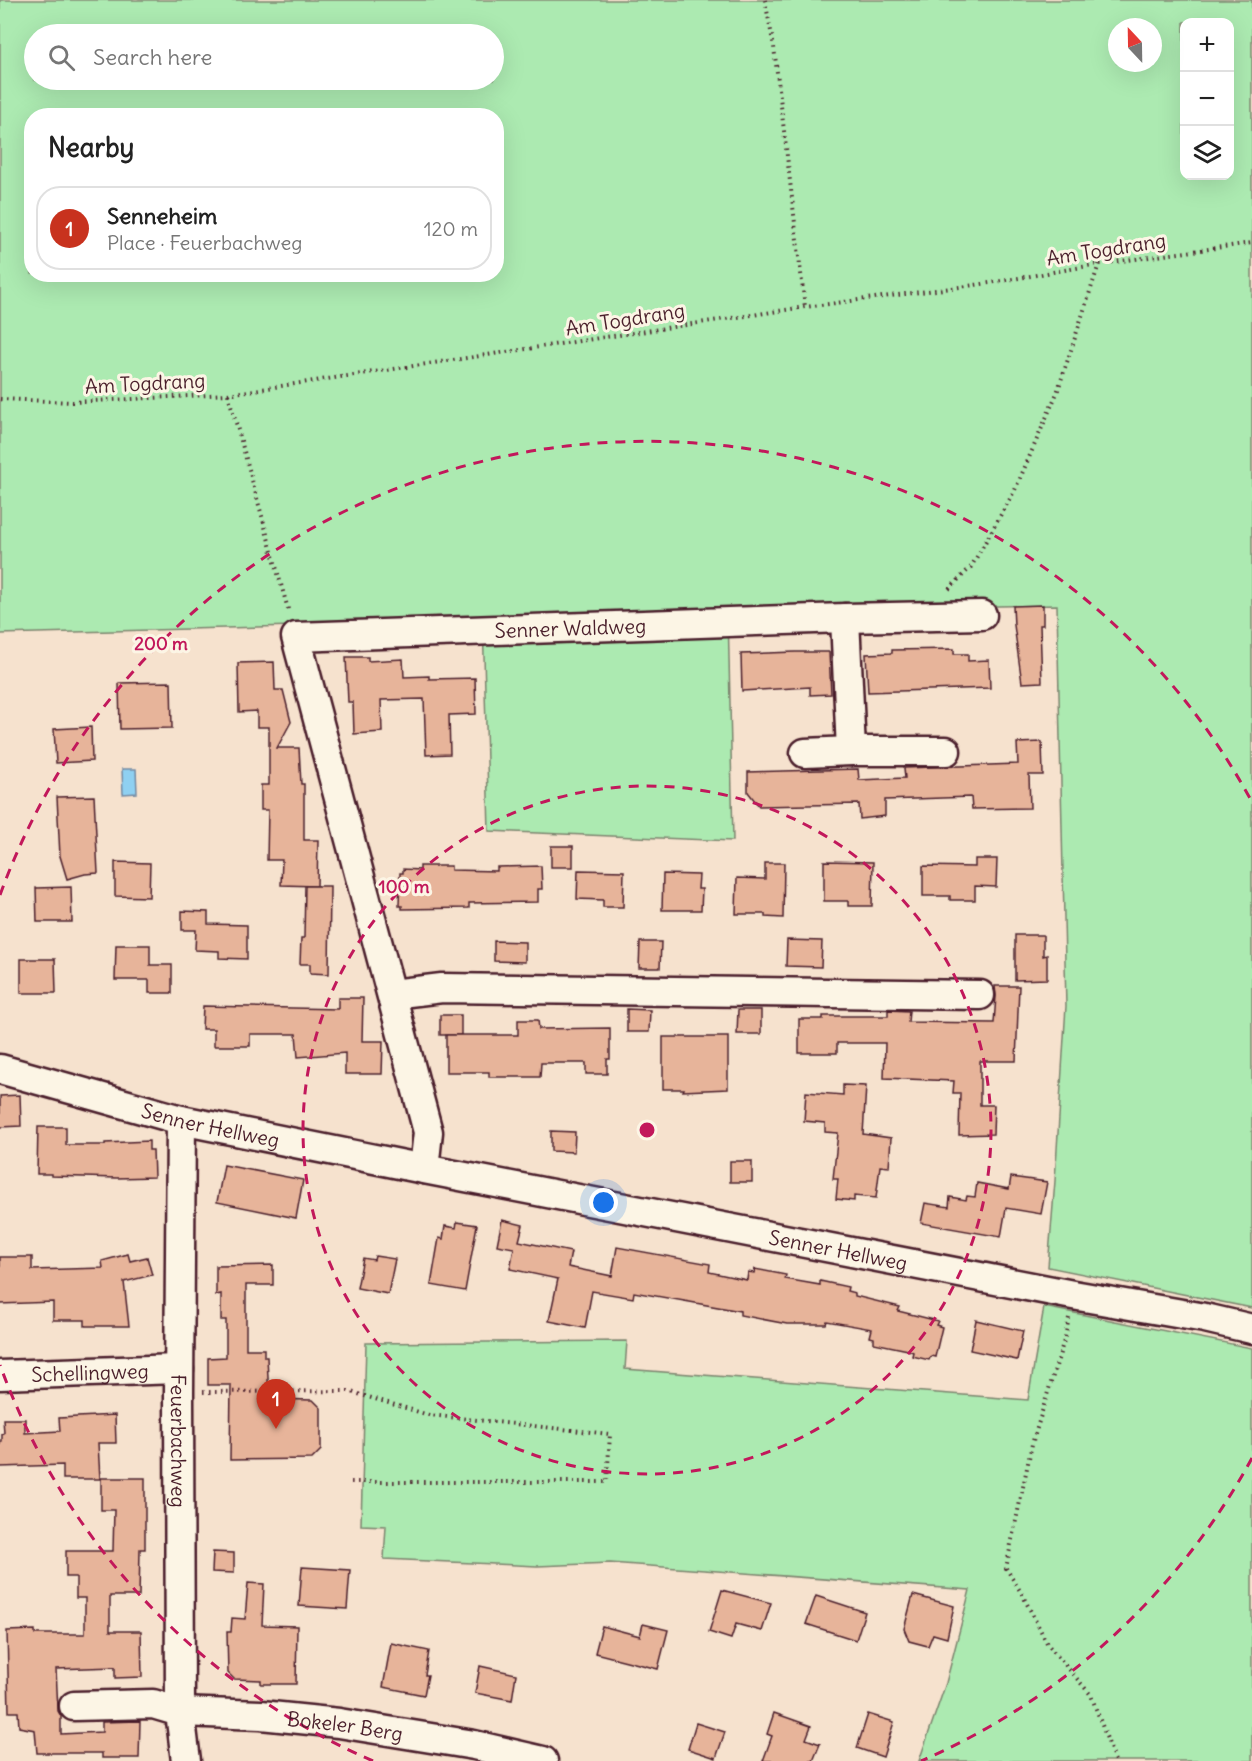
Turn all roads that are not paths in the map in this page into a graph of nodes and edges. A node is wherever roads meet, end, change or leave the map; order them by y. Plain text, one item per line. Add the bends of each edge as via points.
1 (982, 615) dead end
2 (845, 618) junction
3 (851, 751) junction
4 (946, 751) dead end
5 (805, 753) dead end
6 (393, 994) junction
7 (980, 995) dead end
8 (0, 1069) edge
9 (181, 1120) junction
10 (424, 1168) junction
11 (1252, 1329) edge
12 (0, 1376) edge
13 (179, 1381) junction
14 (74, 1706) dead end
15 (180, 1712) junction
16 (186, 1761) edge
17 (543, 1761) edge

1 - 2 street, Senner Waldweg
2 - 3 street
2 - 6 street, Senner Waldweg via 296,637
3 - 4 street
3 - 5 street
6 - 7 street via 442,988
6 - 10 street via 428,1132
8 - 9 street, Senner Hellweg
9 - 10 street, Senner Hellweg
9 - 13 street, Feuerbachweg
10 - 11 street, Senner Hellweg
12 - 13 street, Schellingweg
13 - 15 street, Feuerbachweg
14 - 15 street, Bokeler Berg via 153,1704
15 - 16 street, Feuerbachweg
15 - 17 street, Bokeler Berg via 339,1723 474,1745

